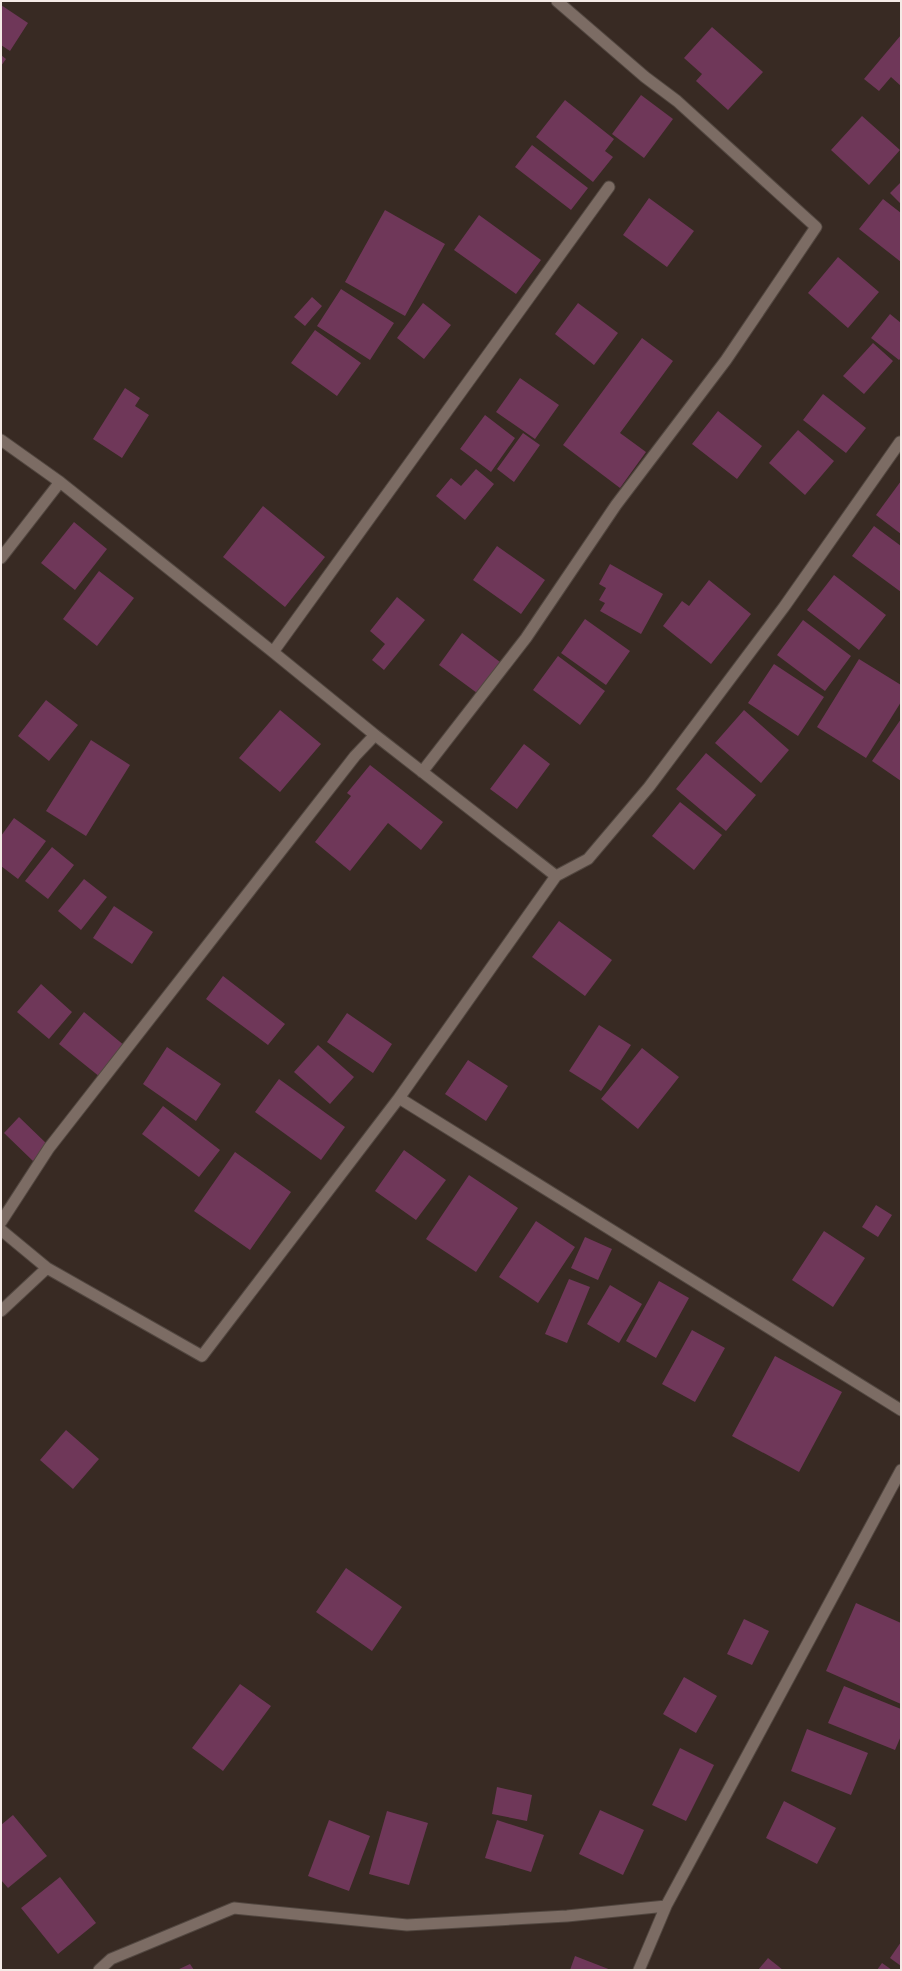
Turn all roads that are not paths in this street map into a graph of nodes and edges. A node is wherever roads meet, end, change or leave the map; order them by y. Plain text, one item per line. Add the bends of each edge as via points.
1 (558, 1) edge
2 (609, 187) dead end
3 (1, 440) edge
4 (900, 442) dead end
5 (60, 482) junction
6 (1, 558) edge
7 (273, 652) junction
8 (375, 735) junction
9 (422, 772) junction
10 (556, 876) junction
11 (399, 1098) junction
12 (1, 1222) edge
13 (1, 1230) edge
14 (47, 1268) junction
15 (1, 1311) edge
16 (901, 1410) edge
17 (901, 1470) edge
18 (666, 1906) junction
19 (100, 1970) edge
20 (639, 1970) edge

1 - 9 street via 644,77 677,101 816,227 726,360 616,505 526,638
2 - 7 street
3 - 5 street
4 - 10 street via 784,607 644,793 588,859
5 - 6 street
5 - 7 street
7 - 8 street
8 - 9 street
8 - 12 street via 355,756 49,1148
9 - 10 street
10 - 11 street
11 - 14 street via 202,1356
11 - 16 street
13 - 14 street
14 - 15 street
17 - 18 street
18 - 19 street via 567,1916 407,1925 234,1908 111,1959
18 - 20 street

